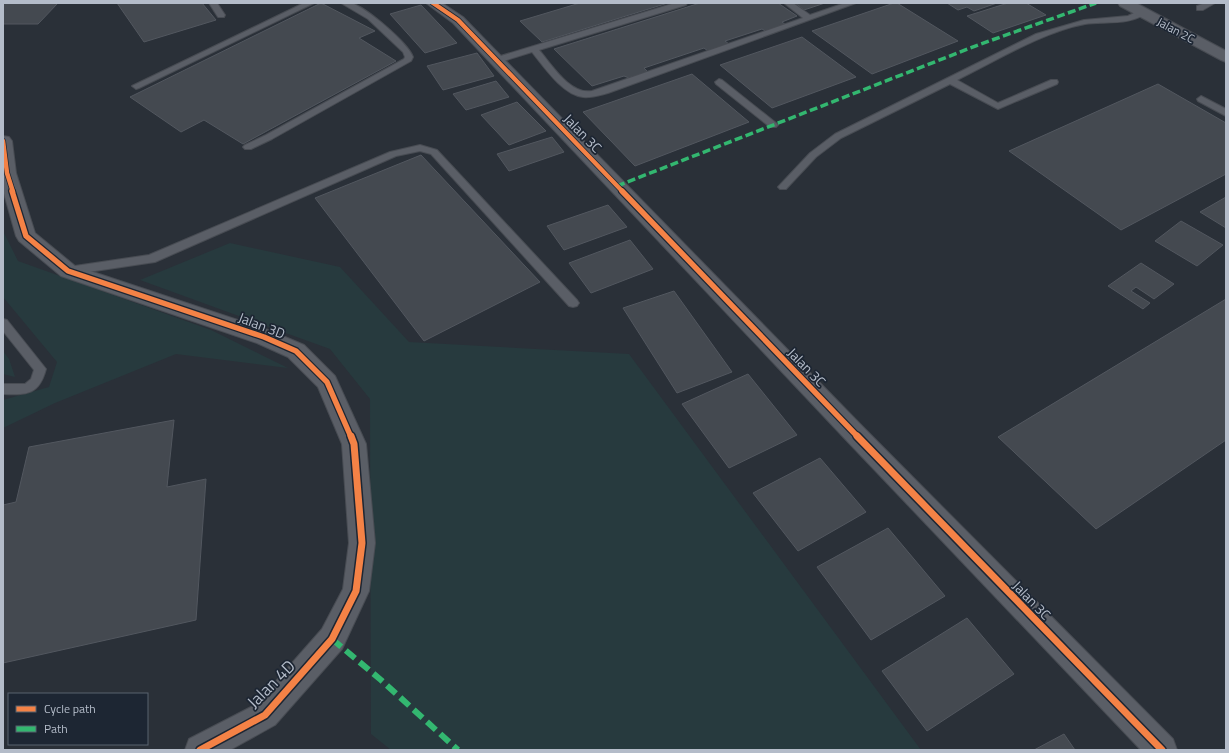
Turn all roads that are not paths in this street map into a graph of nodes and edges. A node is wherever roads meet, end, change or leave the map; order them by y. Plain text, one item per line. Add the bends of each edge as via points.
1 (213, 3) edge
2 (310, 3) edge
3 (345, 3) edge
4 (433, 3) edge
5 (683, 3) edge
6 (788, 3) edge
7 (852, 3) edge
8 (1125, 3) edge
9 (1211, 3) edge
10 (1200, 8) dead end
11 (1143, 12) junction
12 (221, 15) dead end
13 (809, 18) junction
14 (535, 50) junction
15 (1226, 57) edge
16 (497, 60) junction
17 (952, 81) junction
18 (718, 82) dead end
19 (1054, 82) dead end
20 (136, 86) dead end
21 (1201, 99) dead end
22 (1226, 113) edge
23 (773, 125) dead end
24 (3, 141) edge
25 (248, 147) dead end
26 (5, 174) edge
27 (783, 187) dead end
28 (68, 271) junction
29 (573, 303) dead end
30 (3, 324) edge
31 (3, 389) edge
32 (332, 639) joint
33 (200, 750) edge
34 (1162, 750) edge

1 - 12 lane
2 - 20 lane
3 - 25 lane via 371,17 409,57 406,61
4 - 16 street, Jalan 3C via 458,20
5 - 14 lane
6 - 13 lane
7 - 13 lane
8 - 11 street, Jalan 2C
9 - 10 lane
11 - 15 street, Jalan 2C
11 - 17 lane via 1129,18 1084,22 1039,36
13 - 14 lane via 587,95 571,90
14 - 16 lane
16 - 34 street, Jalan 3C
17 - 19 lane via 998,106
17 - 27 lane via 838,136 813,155
18 - 23 lane
21 - 22 lane
24 - 26 street, Jalan 3D
26 - 28 street, Jalan 3D via 26,236
28 - 29 lane via 151,259 393,154 420,148 434,152
28 - 32 street, Jalan 3D via 264,337 296,351 327,382 354,444 362,543 356,591
30 - 31 lane via 40,369 38,379 31,388
32 - 33 street, Jalan 4D via 265,715

